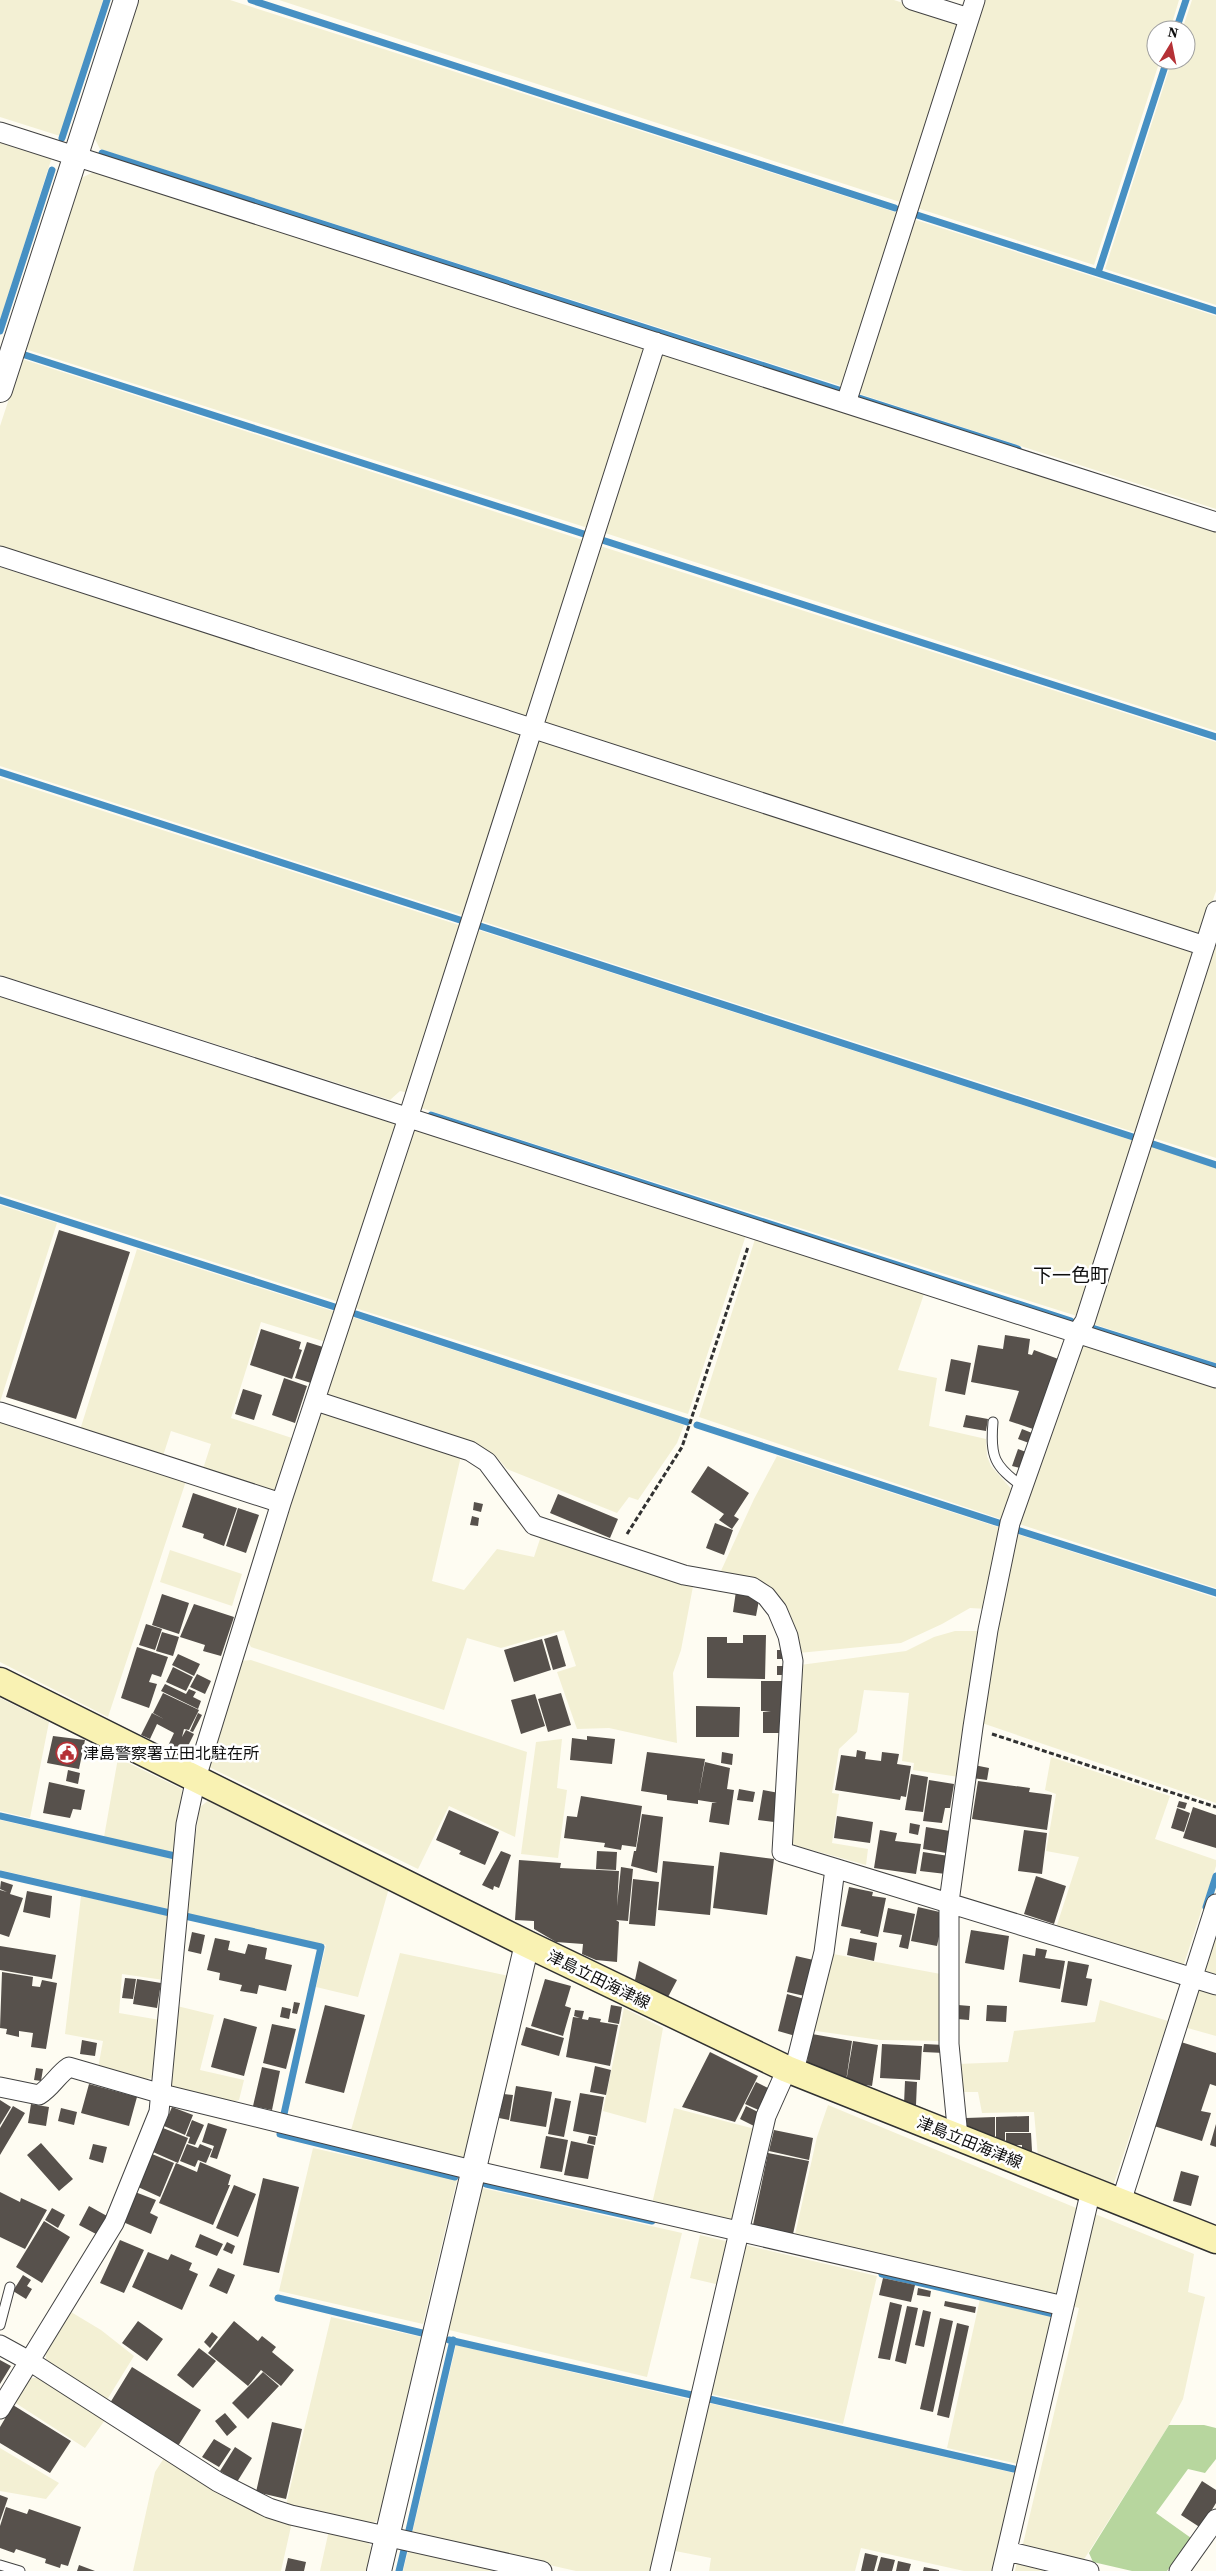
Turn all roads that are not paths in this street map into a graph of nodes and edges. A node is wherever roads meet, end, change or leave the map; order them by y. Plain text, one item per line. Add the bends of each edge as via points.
1 (126, 0) edge
2 (912, 0) edge
3 (975, 0) edge
4 (969, 18) junction
5 (0, 132) edge
6 (76, 156) junction
7 (656, 342) junction
8 (0, 390) edge
9 (846, 403) junction
10 (1216, 522) edge
11 (0, 556) edge
12 (531, 729) junction
13 (1216, 911) edge
14 (1205, 946) junction
15 (0, 986) edge
16 (408, 1118) junction
17 (1077, 1333) junction
18 (1216, 1378) edge
19 (316, 1401) junction
20 (0, 1412) edge
21 (993, 1422) dead end
22 (1023, 1486) junction
23 (281, 1503) junction
24 (0, 1681) edge
25 (196, 1778) junction
26 (836, 1869) junction
27 (950, 1902) junction
28 (1216, 1904) edge
29 (527, 1944) junction
30 (1193, 1979) junction
31 (1216, 1985) edge
32 (790, 2070) junction
33 (0, 2087) edge
34 (162, 2094) junction
35 (958, 2136) junction
36 (472, 2170) junction
37 (1091, 2190) junction
38 (1121, 2202) junction
39 (739, 2232) junction
40 (1216, 2240) edge
41 (10, 2287) dead end
42 (1064, 2306) junction
43 (0, 2325) edge
44 (0, 2345) edge
45 (31, 2362) junction
46 (0, 2409) edge
47 (1216, 2519) edge
48 (387, 2535) junction
49 (1006, 2551) junction
50 (0, 2565) edge
51 (20, 2571) edge
52 (379, 2571) edge
53 (542, 2571) edge
54 (660, 2571) edge
55 (1002, 2571) edge
56 (1089, 2571) edge
57 (1179, 2571) edge

1 - 6 street
2 - 4 street
3 - 4 street
4 - 9 street
5 - 6 street
6 - 7 street
6 - 8 street
7 - 9 street
7 - 12 street
9 - 10 street
11 - 12 street
12 - 14 street
12 - 16 street
13 - 14 street
14 - 17 street via 1086,1321
15 - 16 street
16 - 17 street
16 - 19 street
17 - 18 street
17 - 22 street
19 - 23 street
19 - 26 street via 470,1451 487,1462 534,1525 684,1575 752,1587 766,1596 778,1610 793,1662 782,1852
20 - 23 street
21 - 22 lane via 991,1448 994,1459 1005,1473
22 - 27 street via 1010,1523 990,1621 972,1727
23 - 25 street
24 - 25 main road, 津島立田海津線
25 - 29 main road, 津島立田海津線
25 - 34 street via 186,1824
26 - 27 street
26 - 32 street via 824,1952
27 - 30 street
27 - 35 street via 949,2044
28 - 30 street
29 - 32 main road, 津島立田海津線
29 - 36 street
30 - 31 street
30 - 38 street
32 - 35 main road, 津島立田海津線
32 - 39 street via 766,2116
33 - 34 street via 39,2095 52,2086 58,2074 69,2066
34 - 36 street
34 - 45 street via 159,2112 114,2223
35 - 37 main road, 津島立田海津線
36 - 39 street
36 - 48 street
37 - 38 main road, 津島立田海津線
37 - 42 street
38 - 40 main road, 津島立田海津線
39 - 42 street
39 - 54 street
41 - 43 lane
42 - 49 street
44 - 45 street
45 - 46 street
45 - 48 street via 218,2482 269,2508
47 - 57 street
48 - 52 street
48 - 53 street
49 - 55 street
49 - 56 street
50 - 51 lane

